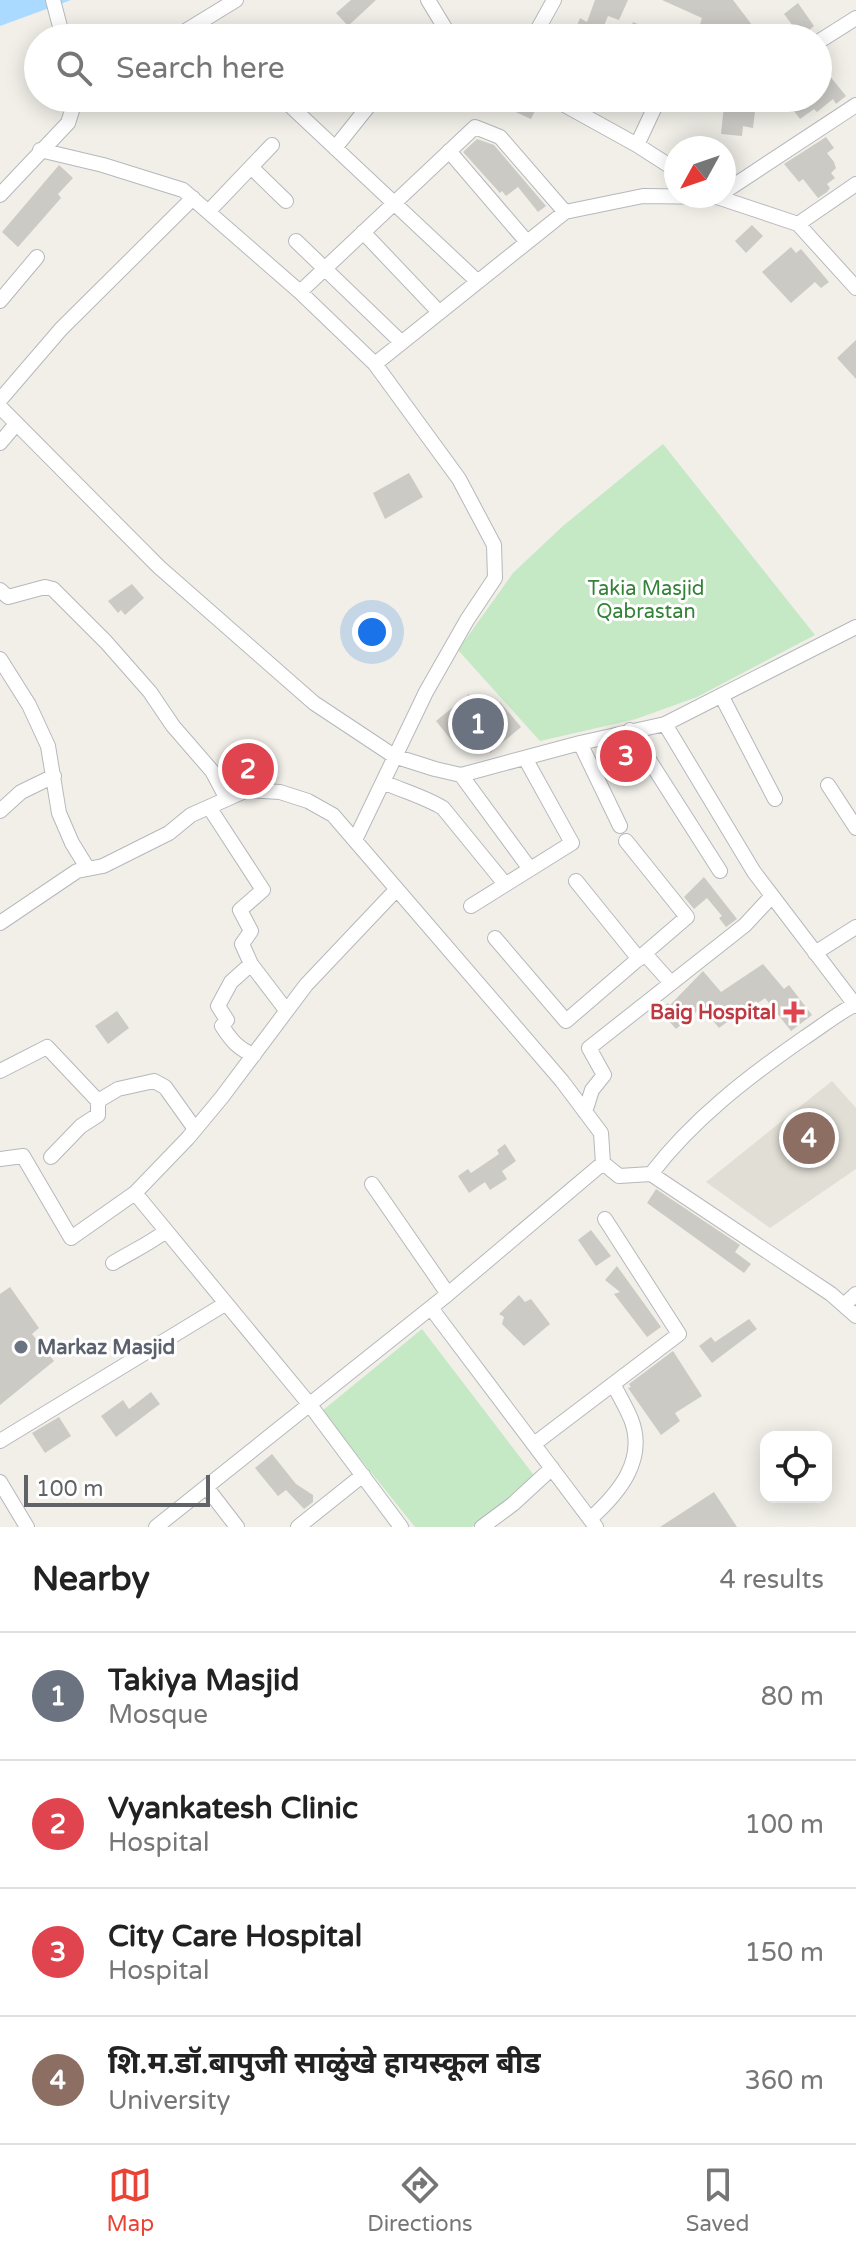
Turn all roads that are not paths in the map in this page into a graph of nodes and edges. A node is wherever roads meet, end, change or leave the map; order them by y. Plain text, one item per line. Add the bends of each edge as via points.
1 (53, 0) edge
2 (236, 0) edge
3 (428, 0) edge
4 (554, 0) edge
5 (856, 18) edge
6 (59, 24) edge
7 (197, 24) edge
8 (443, 24) edge
9 (541, 24) edge
10 (832, 33) edge
11 (856, 105) edge
12 (72, 112) edge
13 (297, 112) edge
14 (364, 112) edge
15 (577, 112) edge
16 (652, 112) edge
17 (272, 145) dead end
18 (637, 145) junction
19 (335, 148) junction
20 (40, 150) junction
21 (449, 151) junction
22 (664, 162) edge
23 (251, 167) junction
24 (736, 184) edge
25 (856, 184) edge
26 (0, 195) edge
27 (664, 196) edge
28 (193, 198) junction
29 (286, 201) dead end
30 (736, 201) edge
31 (394, 203) junction
32 (208, 212) junction
33 (565, 212) junction
34 (798, 224) junction
35 (363, 232) junction
36 (296, 241) dead end
37 (527, 242) junction
38 (37, 257) dead end
39 (325, 269) junction
40 (477, 281) junction
41 (856, 288) edge
42 (300, 292) junction
43 (0, 301) edge
44 (439, 312) junction
45 (401, 342) junction
46 (375, 364) junction
47 (0, 400) edge
48 (0, 407) edge
49 (16, 424) junction
50 (0, 443) edge
51 (0, 590) edge
52 (856, 627) edge
53 (0, 659) edge
54 (722, 697) junction
55 (665, 724) junction
56 (630, 730) junction
57 (580, 743) junction
58 (394, 756) junction
59 (525, 758) junction
60 (461, 775) junction
61 (54, 776) junction
62 (383, 782) junction
63 (828, 785) dead end
64 (227, 799) junction
65 (775, 799) dead end
66 (209, 807) junction
67 (0, 811) edge
68 (856, 828) edge
69 (355, 840) junction
70 (88, 869) junction
71 (530, 869) junction
72 (720, 871) dead end
73 (576, 881) dead end
74 (505, 884) junction
75 (395, 891) junction
76 (772, 896) junction
77 (471, 906) dead end
78 (0, 923) edge
79 (856, 927) edge
80 (495, 938) dead end
81 (815, 953) junction
82 (642, 956) junction
83 (251, 964) junction
84 (671, 983) junction
85 (855, 1005) edge
86 (286, 1010) junction
87 (254, 1055) junction
88 (0, 1071) edge
89 (98, 1101) junction
90 (585, 1112) junction
91 (195, 1129) junction
92 (51, 1157) dead end
93 (0, 1159) edge
94 (603, 1163) junction
95 (651, 1174) junction
96 (372, 1184) dead end
97 (135, 1193) junction
98 (605, 1219) dead end
99 (166, 1231) junction
100 (113, 1263) dead end
101 (448, 1294) junction
102 (856, 1294) edge
103 (225, 1304) junction
104 (844, 1305) junction
105 (431, 1308) junction
106 (856, 1316) edge
107 (613, 1384) junction
108 (310, 1405) junction
109 (0, 1441) edge
110 (534, 1444) junction
111 (552, 1468) junction
112 (363, 1475) junction
113 (0, 1482) edge
114 (207, 1488) junction
115 (593, 1523) edge
116 (27, 1527) edge
117 (156, 1527) edge
118 (237, 1527) edge
119 (298, 1527) edge
120 (401, 1527) edge
121 (482, 1527) edge

1 - 6 street
2 - 7 street
3 - 8 street
4 - 9 street
5 - 10 street
11 - 24 street
12 - 20 street via 68,123
13 - 19 street
14 - 19 street
15 - 18 street
16 - 18 street
17 - 23 street
18 - 22 street
19 - 31 street
20 - 26 street
20 - 28 street via 183,190
21 - 31 street
21 - 33 street via 475,127 500,137
21 - 37 street
23 - 29 street
23 - 32 street
25 - 34 street
27 - 33 street
28 - 32 street
28 - 47 street via 61,329
30 - 34 street
31 - 35 street
31 - 40 street
32 - 42 street
33 - 37 street
34 - 41 street
35 - 39 street
35 - 44 street
36 - 39 street
37 - 40 street
38 - 43 street
39 - 42 street
39 - 45 street
40 - 44 street
42 - 46 street
44 - 45 street
45 - 46 street
46 - 58 street via 459,479 494,545 495,578 439,668
48 - 49 street
49 - 50 street
49 - 58 street via 159,567 293,685
51 - 64 street via 8,597 53,589 150,692 212,771
52 - 54 street
53 - 61 street via 48,746
54 - 55 street
54 - 65 street
55 - 56 street
55 - 76 street
56 - 57 street
56 - 72 street
57 - 59 street
57 - 82 street via 623,834 687,917
58 - 60 street
58 - 62 street
59 - 60 street
59 - 71 street via 572,843
60 - 71 street
61 - 67 street via 21,792
61 - 70 street via 59,813
62 - 69 street
62 - 74 street via 443,808
63 - 68 street
64 - 66 street
64 - 69 street via 247,790 280,792 333,815
66 - 70 street via 169,833
66 - 83 street via 263,890 240,910 251,931 242,944
69 - 75 street
70 - 78 street via 77,871
71 - 74 street
73 - 82 street
74 - 77 street
75 - 86 street
75 - 90 street
76 - 81 street
76 - 84 street via 745,925
79 - 81 street
80 - 82 street via 566,1021
81 - 85 street
82 - 84 street
83 - 86 street
83 - 87 street via 231,982 218,1006 232,1042
84 - 90 street via 589,1048 604,1075
85 - 95 street via 712,1107
86 - 87 street
87 - 91 street
88 - 89 street via 47,1047
89 - 91 street via 118,1089 154,1081 165,1087
89 - 92 street via 98,1115
90 - 94 street via 601,1133
91 - 97 street
93 - 97 street via 23,1156 71,1238
94 - 95 street via 619,1176
94 - 101 street
95 - 104 street
96 - 101 street
97 - 99 street
98 - 107 street via 679,1334
99 - 100 street
99 - 103 street
101 - 105 street
102 - 104 street
103 - 108 street
103 - 109 street
104 - 106 street
105 - 108 street
105 - 110 street
107 - 110 street
107 - 115 street via 632,1421 635,1451 627,1479
108 - 112 street
108 - 114 street
110 - 111 street
111 - 115 street
111 - 121 street
112 - 119 street
112 - 120 street
113 - 116 street
114 - 117 street
114 - 118 street

